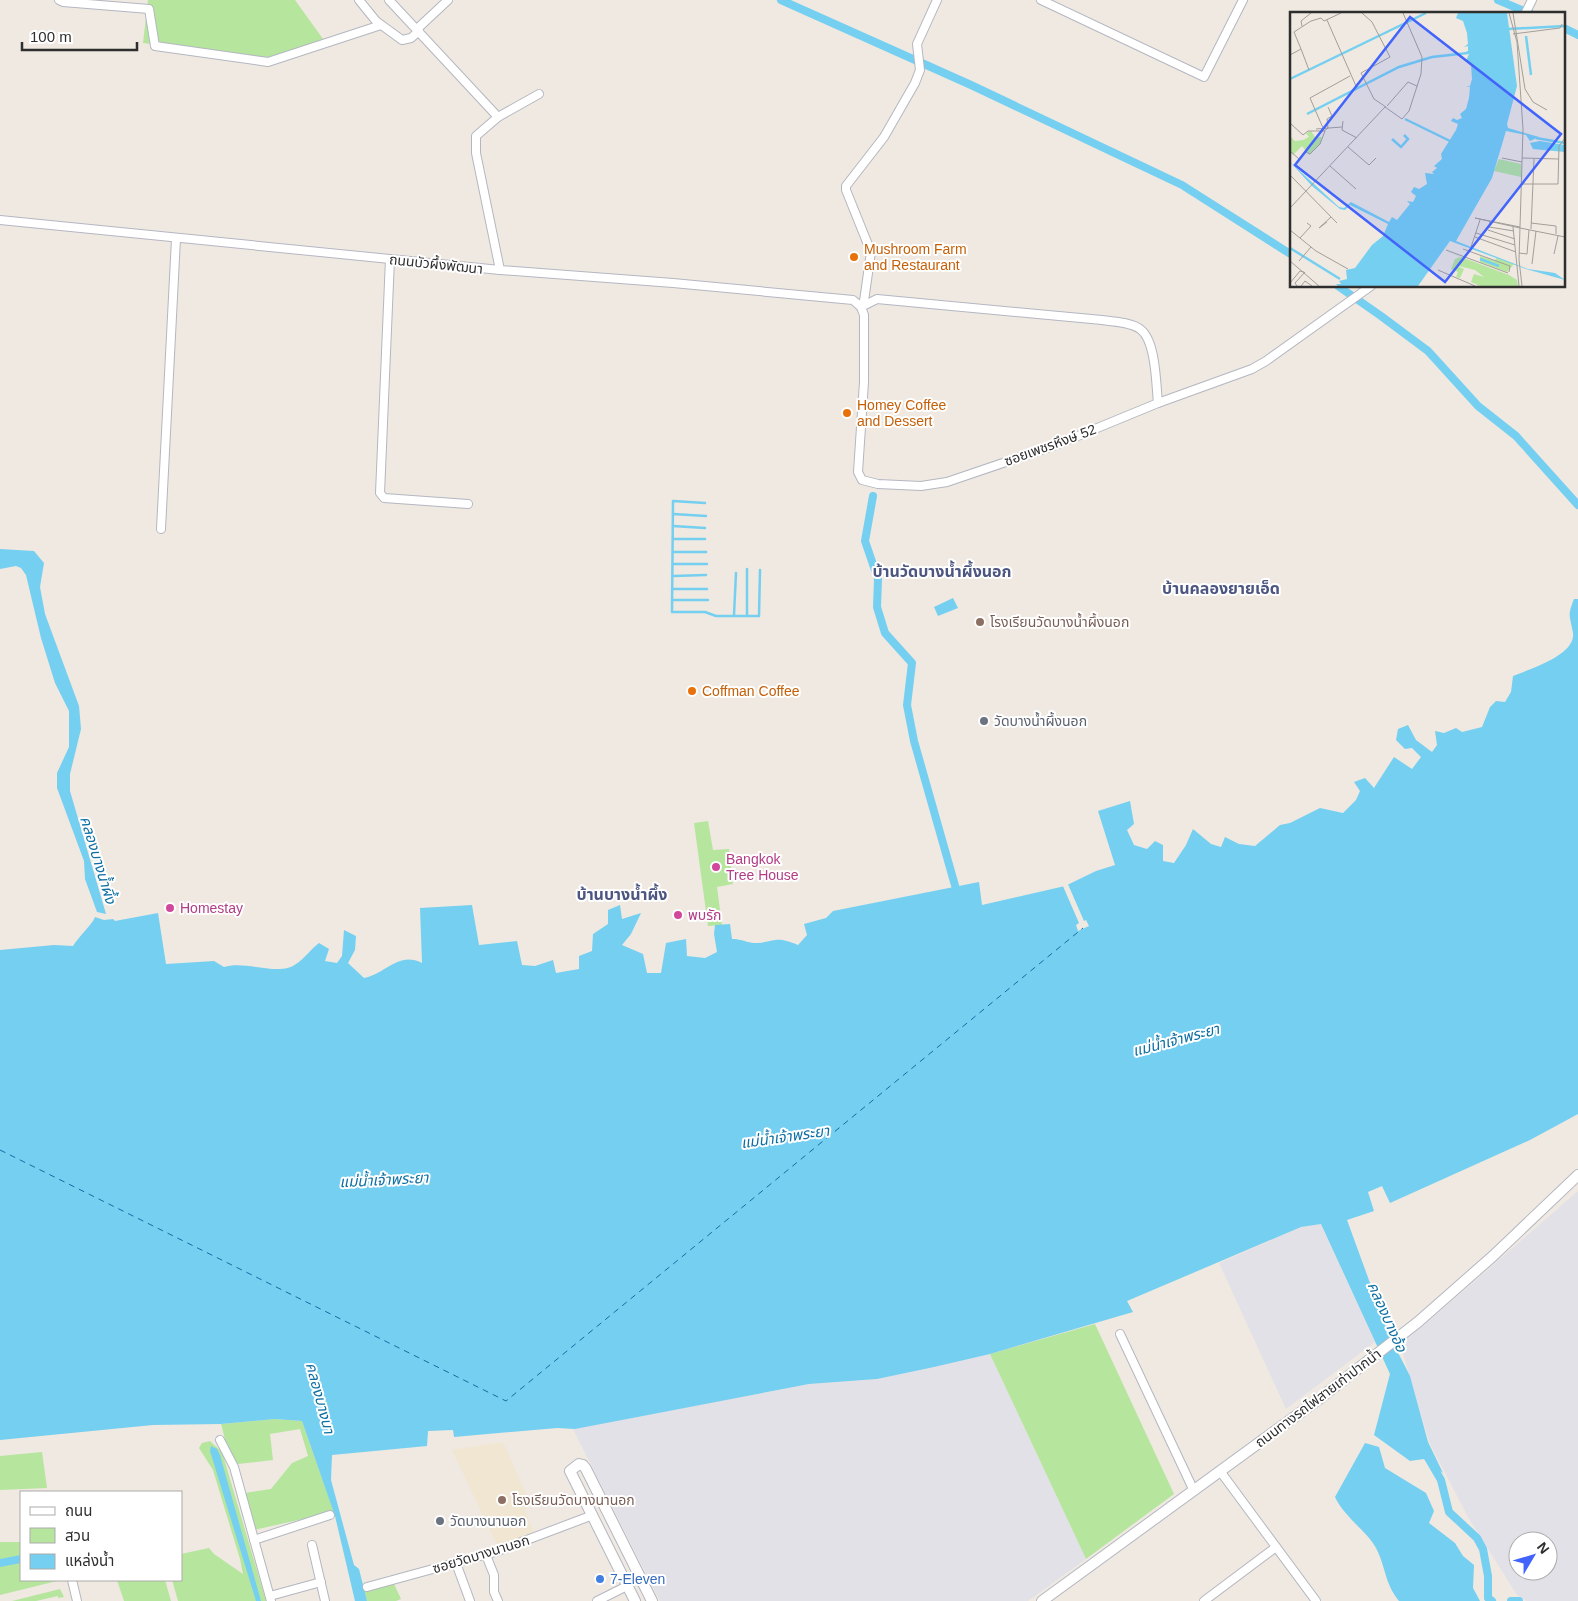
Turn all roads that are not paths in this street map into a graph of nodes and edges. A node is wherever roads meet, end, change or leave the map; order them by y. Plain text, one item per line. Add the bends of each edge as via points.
1 (59, 0) edge
2 (359, 0) edge
3 (389, 0) edge
4 (448, 0) edge
5 (937, 0) edge
6 (1041, 0) edge
7 (1242, 0) edge
8 (1532, 0) edge
9 (1526, 12) edge
10 (381, 24) junction
11 (418, 30) junction
12 (539, 94) dead end
13 (498, 118) junction
14 (0, 220) edge
15 (176, 239) junction
16 (390, 259) junction
17 (500, 270) junction
18 (1369, 288) edge
19 (861, 306) junction
20 (1158, 403) junction
21 (468, 504) dead end
22 (161, 529) dead end
23 (1578, 1175) edge
24 (1120, 1334) dead end
25 (220, 1440) dead end
26 (1220, 1471) junction
27 (1194, 1491) junction
28 (330, 1515) dead end
29 (610, 1517) junction
30 (595, 1519) junction
31 (254, 1540) junction
32 (312, 1545) dead end
33 (1276, 1547) junction
34 (486, 1555) junction
35 (456, 1563) junction
36 (72, 1581) edge
37 (321, 1582) junction
38 (628, 1586) junction
39 (367, 1587) dead end
40 (271, 1599) edge
41 (1044, 1600) edge
42 (77, 1601) edge
43 (325, 1601) edge
44 (470, 1601) edge
45 (498, 1601) edge
46 (597, 1601) edge
47 (635, 1601) edge
48 (652, 1601) edge
49 (1204, 1601) edge
50 (1316, 1601) edge

1 - 10 street via 149,9 155,46 268,62
2 - 10 street
3 - 11 street
4 - 11 street
5 - 19 street via 917,44 920,70 915,83 884,137 846,186 871,252
6 - 7 street via 1204,78
8 - 9 street
10 - 11 street via 402,40 411,38
11 - 13 street
12 - 13 street
13 - 17 street via 476,136 476,153
14 - 15 street, ถนนบัวผึ้งพัฒนา
15 - 16 street, ถนนบัวผึ้งพัฒนา
15 - 22 street
16 - 17 street, ถนนบัวผึ้งพัฒนา
16 - 21 street via 380,493 384,498
17 - 19 street, ถนนบัวผึ้งพัฒนา via 853,300
18 - 20 street, ซอยเพชรหึงษ์ 52 via 1252,369
19 - 20 street via 876,299 1132,325 1141,329 1152,351
19 - 20 street, ซอยเพชรหึงษ์ 52 via 864,315 864,382 858,472 862,480 921,486 947,482 1056,445
23 - 26 main road, ถนนทางรถไฟสายเก่าปากน้ำ via 1418,1322
24 - 27 street
25 - 31 street via 234,1467
26 - 27 main road, ถนนทางรถไฟสายเก่าปากน้ำ
26 - 33 street
27 - 41 main road, ถนนทางรถไฟสายเก่าปากน้ำ
28 - 31 street
29 - 30 main road
29 - 30 main road via 584,1465 579,1464 570,1471
29 - 48 main road
30 - 34 street, ซอยวัดบางนานอก
30 - 38 main road
31 - 40 street
32 - 37 street
33 - 49 street
33 - 50 street
34 - 35 street, ซอยวัดบางนานอก
34 - 45 street via 494,1575 494,1592
35 - 39 street, ซอยวัดบางนานอก
35 - 44 street
36 - 42 street
37 - 40 street
37 - 43 street
38 - 46 street
38 - 47 main road

